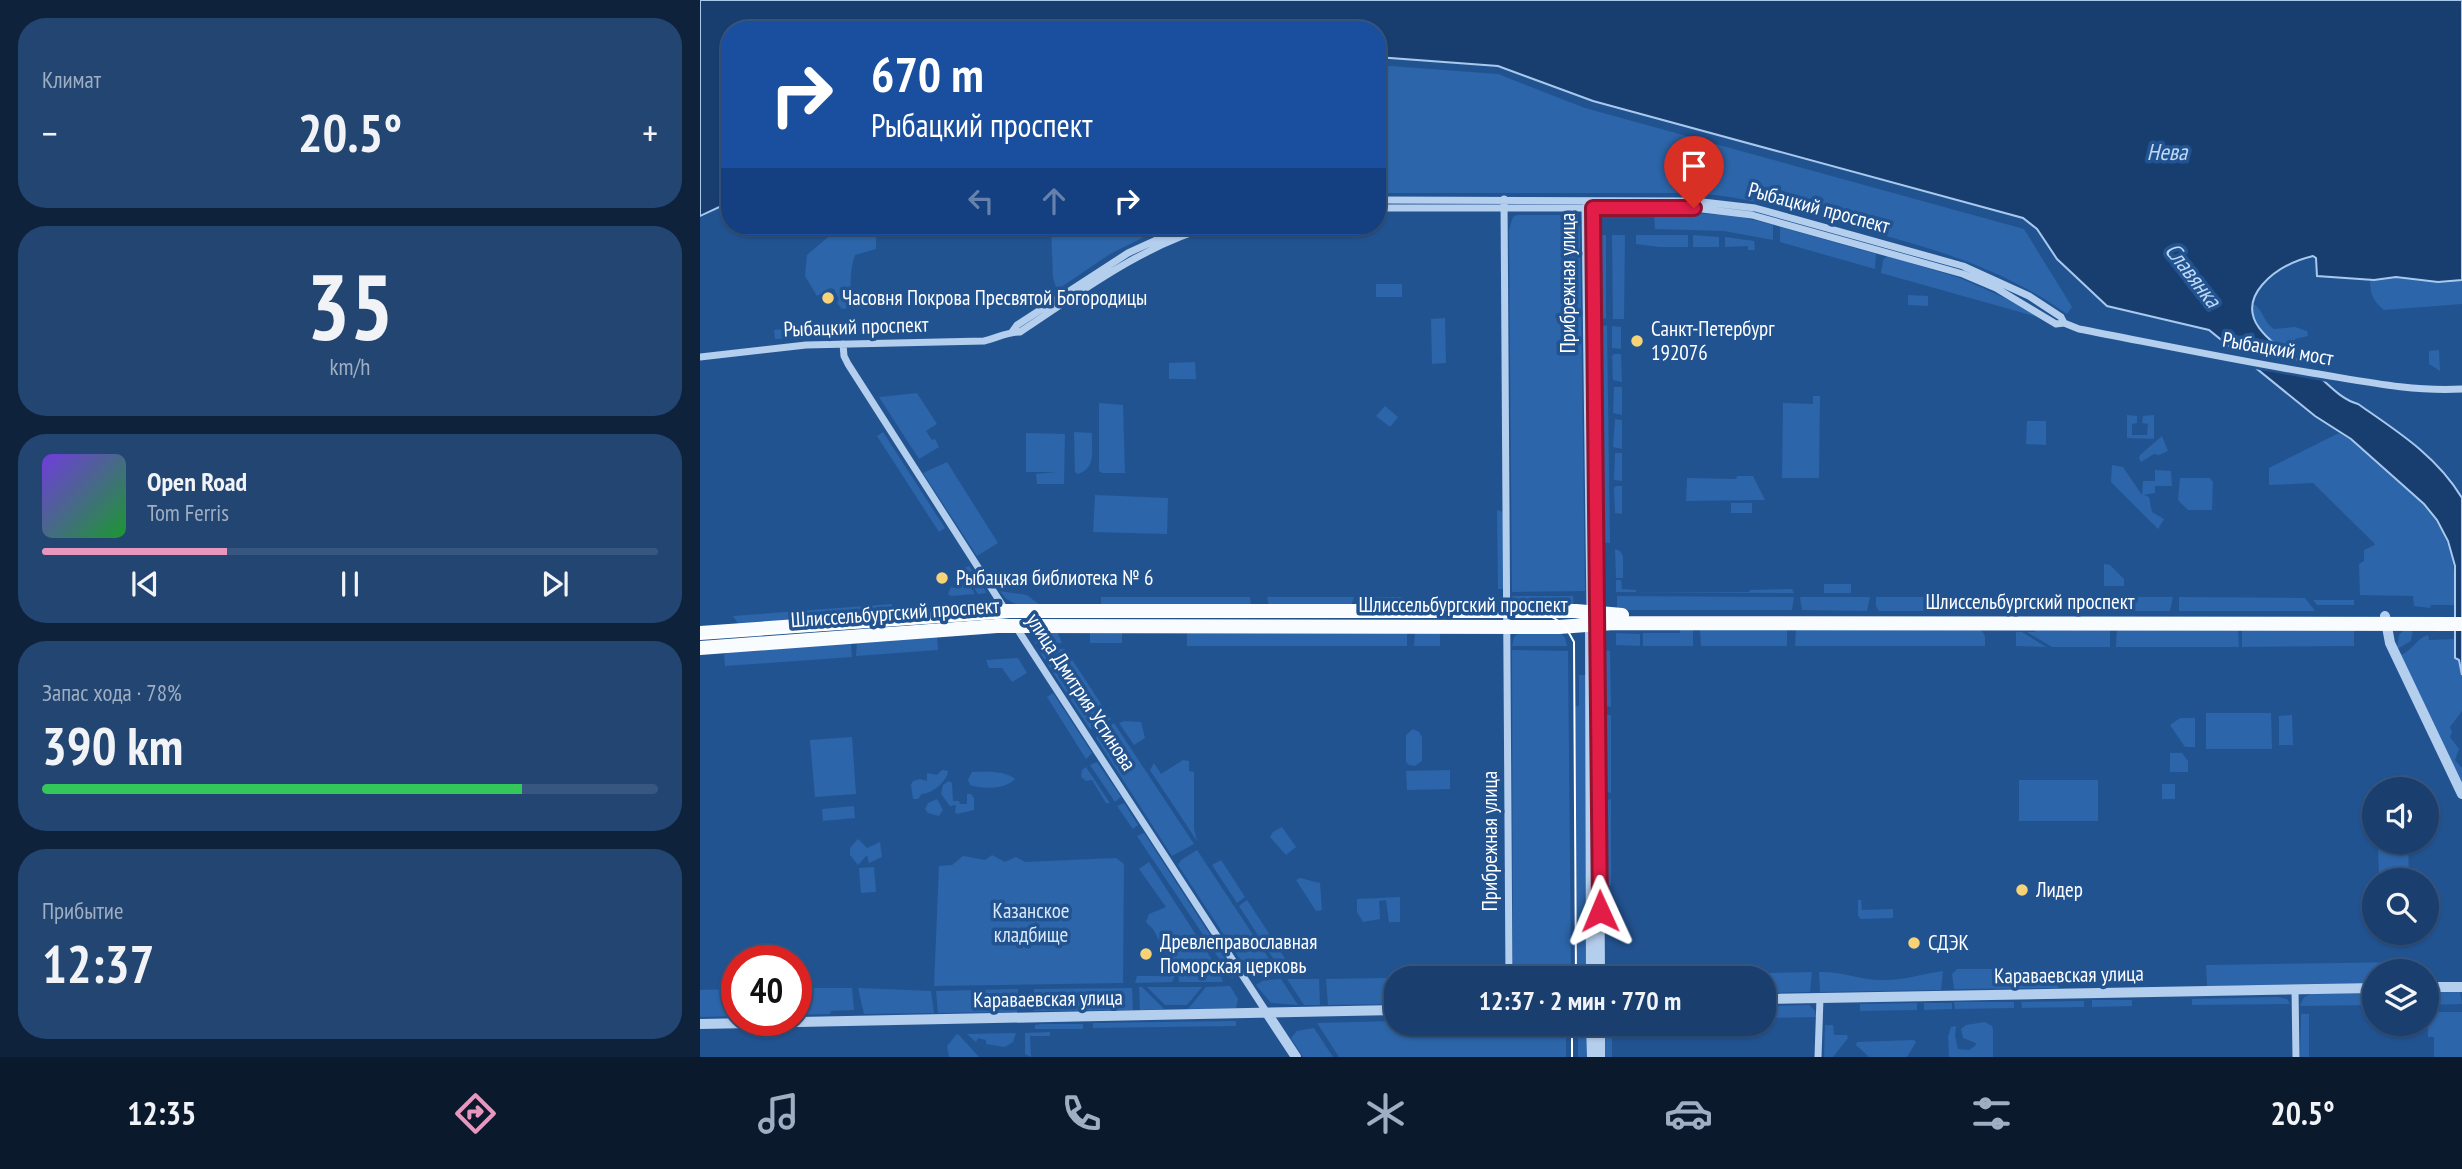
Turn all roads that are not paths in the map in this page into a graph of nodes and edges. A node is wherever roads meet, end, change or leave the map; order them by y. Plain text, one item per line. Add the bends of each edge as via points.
1 (1386, 200) edge
2 (1589, 200) junction
3 (1504, 204) junction
4 (1386, 208) edge
5 (1589, 208) junction
6 (1167, 235) edge
7 (1185, 235) edge
8 (1059, 302) junction
9 (2064, 323) junction
10 (843, 344) junction
11 (2199, 354) joint
12 (700, 357) edge
13 (2462, 389) edge
14 (1006, 611) junction
15 (1508, 611) junction
16 (2462, 616) edge
17 (1594, 619) junction
18 (2385, 620) junction
19 (2436, 620) junction
20 (2462, 624) edge
21 (1016, 626) junction
22 (1508, 626) junction
23 (700, 633) edge
24 (700, 648) edge
25 (2462, 794) edge
26 (1509, 966) edge
27 (1591, 966) edge
28 (1600, 966) edge
29 (2439, 987) edge
30 (2462, 987) edge
31 (2362, 988) edge
32 (2295, 989) junction
33 (1820, 998) junction
34 (1776, 999) edge
35 (1384, 1010) edge
36 (1268, 1013) junction
37 (700, 1024) edge
38 (1591, 1036) edge
39 (1600, 1036) edge
40 (1296, 1057) edge
41 (1592, 1057) edge
42 (1600, 1057) edge
43 (1818, 1057) edge
44 (2296, 1057) edge

1 - 3 street, Рыбацкий проспект
2 - 3 street, Рыбацкий проспект
2 - 5 street, Прибрежная улица
2 - 9 street, Рыбацкий проспект via 1726,203 1780,214 1963,266 2029,296
3 - 4 street, Рыбацкий проспект
3 - 5 street, Рыбацкий проспект
3 - 15 street, Прибрежная улица
5 - 9 street, Рыбацкий проспект via 1694,208 1752,215 1962,274 2056,324
5 - 17 street, Прибрежная улица
6 - 8 street, Рыбацкий проспект via 1128,253
7 - 8 street, Рыбацкий проспект
8 - 10 street, Рыбацкий проспект via 1020,332 984,341
9 - 11 street, Рыбацкий проспект
10 - 12 street, Рыбацкий проспект
10 - 14 street, улица Дмитрия Устинова via 848,364
11 - 13 street, Рыбацкий мост via 2432,390
14 - 15 main road, Шлиссельбургский проспект
14 - 21 street, улица Дмитрия Устинова
14 - 23 main road, Шлиссельбургский проспект
15 - 17 main road, Шлиссельбургский проспект
15 - 22 street, Прибрежная улица
16 - 19 main road
17 - 18 main road, Шлиссельбургский проспект
17 - 22 main road, Шлиссельбургский проспект
17 - 27 street, Прибрежная улица
17 - 28 street, Прибрежная улица
18 - 19 main road, Шлиссельбургский проспект
18 - 25 street via 2390,643
19 - 20 main road
21 - 22 main road, Шлиссельбургский проспект
21 - 24 main road, Шлиссельбургский проспект
21 - 36 street, улица Дмитрия Устинова
22 - 26 street, Прибрежная улица
29 - 30 street
31 - 32 street, Караваевская улица
32 - 33 street, Караваевская улица
32 - 44 street
33 - 34 street, Караваевская улица
33 - 43 street
35 - 36 street, Караваевская улица
36 - 37 street, Караваевская улица
36 - 40 street, улица Дмитрия Устинова
38 - 41 street
39 - 42 street

